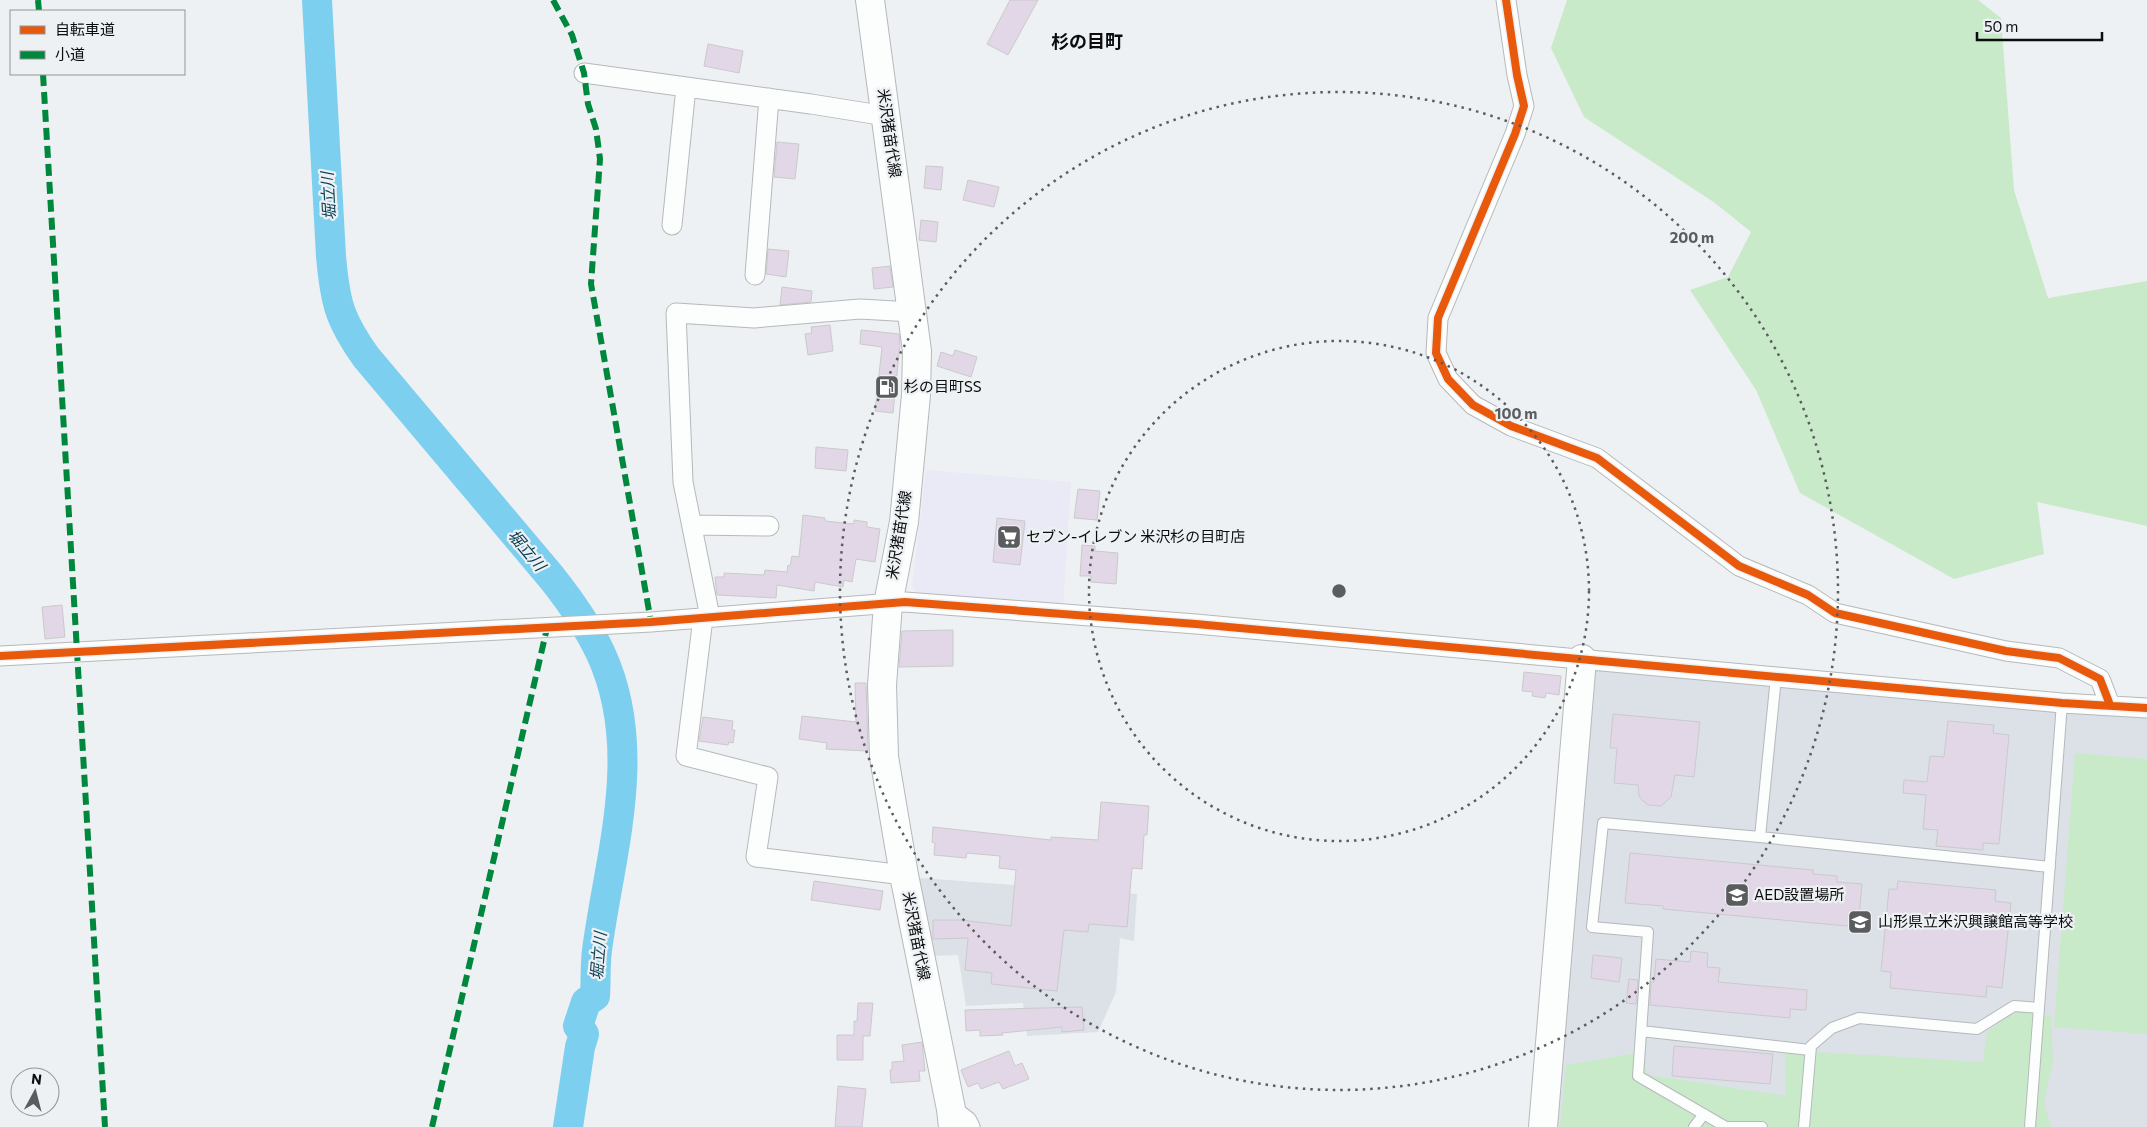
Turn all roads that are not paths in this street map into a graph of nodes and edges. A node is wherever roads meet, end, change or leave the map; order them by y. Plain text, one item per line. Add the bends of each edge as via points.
1 (870, 0) edge
2 (1506, 0) edge
3 (584, 73) dead end
4 (686, 87) junction
5 (769, 98) junction
6 (886, 116) junction
7 (672, 225) dead end
8 (755, 275) dead end
9 (912, 312) junction
10 (693, 525) junction
11 (769, 526) dead end
12 (888, 604) junction
13 (707, 617) junction
14 (0, 656) edge
15 (1582, 659) junction
16 (1776, 677) junction
17 (2062, 703) junction
18 (2110, 705) junction
19 (2147, 708) edge
20 (1760, 837) junction
21 (2050, 867) junction
22 (904, 875) junction
23 (2039, 1008) junction
24 (1641, 1031) junction
25 (1810, 1050) junction
26 (1704, 1114) junction
27 (958, 1121) edge
28 (1543, 1127) edge
29 (1694, 1127) edge
30 (1762, 1127) edge
31 (1804, 1127) edge
32 (2030, 1127) edge

1 - 6 main road, 米沢猪苗代線
2 - 18 street via 1524,106 1438,318 1436,353 1448,379 1473,405 1511,426 1597,458 1739,566 1808,596 1835,613 2006,651 2059,658 2100,679
3 - 4 street
4 - 5 street
4 - 7 street
5 - 6 street
5 - 8 street
6 - 9 main road, 米沢猪苗代線
9 - 10 street via 860,309 754,318 676,313 683,482
9 - 12 main road, 米沢猪苗代線 via 917,351 916,395 904,522
10 - 11 street
10 - 13 street
12 - 13 street
12 - 15 street via 906,602 1196,624
12 - 22 main road, 米沢猪苗代線 via 882,685 884,757
13 - 14 street
13 - 22 street via 686,756 768,778 756,857
15 - 16 street
15 - 28 main road
16 - 17 street
16 - 20 lane
17 - 18 street
17 - 21 lane
18 - 19 street
20 - 21 lane
20 - 24 lane via 1604,822 1592,927 1648,932
21 - 23 lane
22 - 27 main road, 米沢猪苗代線
23 - 25 lane via 2014,1006 1977,1029 1859,1018 1832,1028
23 - 32 lane
24 - 25 lane
24 - 26 lane via 1638,1076
25 - 31 lane
26 - 29 lane
26 - 30 lane via 1726,1126

